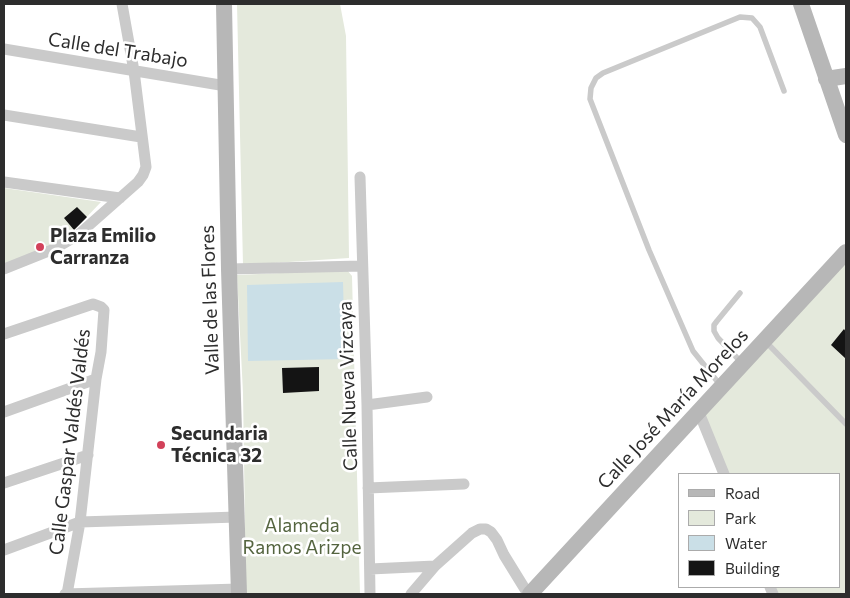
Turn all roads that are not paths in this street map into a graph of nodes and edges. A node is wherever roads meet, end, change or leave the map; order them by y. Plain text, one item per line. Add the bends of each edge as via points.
1 (122, 4) edge
2 (224, 4) edge
3 (801, 4) edge
4 (4, 49) edge
5 (134, 71) junction
6 (846, 76) edge
7 (826, 79) junction
8 (226, 86) junction
9 (784, 91) dead end
10 (4, 115) edge
11 (846, 134) edge
12 (141, 137) junction
13 (360, 177) dead end
14 (4, 182) edge
15 (120, 198) junction
16 (846, 252) edge
17 (362, 266) junction
18 (4, 269) edge
19 (229, 269) junction
20 (740, 293) dead end
21 (4, 334) edge
22 (764, 340) junction
23 (742, 363) junction
24 (96, 379) junction
25 (721, 386) junction
26 (427, 397) dead end
27 (367, 405) junction
28 (698, 410) junction
29 (4, 412) edge
30 (846, 424) edge
31 (88, 454) junction
32 (724, 473) edge
33 (4, 483) edge
34 (464, 484) dead end
35 (368, 488) junction
36 (237, 517) junction
37 (80, 522) junction
38 (4, 550) edge
39 (435, 566) junction
40 (370, 569) junction
41 (239, 592) edge
42 (66, 594) edge
43 (370, 594) edge
44 (411, 594) edge
45 (529, 594) edge

1 - 5 street
2 - 8 street, Valle de las Flores
3 - 7 street
4 - 5 street, Calle del Trabajo
5 - 8 street, Calle del Trabajo
5 - 12 street
6 - 7 street
7 - 11 street
8 - 19 street, Valle de las Flores
9 - 25 lane via 760,27 752,18 740,17 604,73 596,78 591,88 590,98 649,250 693,351
10 - 12 street
12 - 15 street via 146,167 138,182
13 - 17 street, Calle Nueva Vizcaya
14 - 15 street
15 - 18 street via 78,235 54,249
16 - 22 street, Calle José María Morelos
17 - 19 street
17 - 27 street, Calle Nueva Vizcaya
19 - 36 street, Valle de las Flores
20 - 23 lane via 717,321 714,331
21 - 24 street, Calle Gaspar Valdés Valdés via 93,304 101,307 104,310
22 - 23 street, Calle José María Morelos
22 - 30 lane
23 - 25 street, Calle José María Morelos
24 - 29 street
24 - 31 street, Calle Gaspar Valdés Valdés
25 - 28 street, Calle José María Morelos
26 - 27 street
27 - 35 street, Calle Nueva Vizcaya
28 - 32 street
28 - 45 street, Calle José María Morelos
31 - 33 street
31 - 37 street, Calle Gaspar Valdés Valdés
34 - 35 street
35 - 40 street, Calle Nueva Vizcaya
36 - 37 street
36 - 41 street, Valle de las Flores
37 - 38 street
37 - 42 street, Calle Gaspar Valdés Valdés
39 - 40 street
39 - 44 street
39 - 45 street via 472,533 486,529 492,532 517,579
40 - 43 street, Calle Nueva Vizcaya
41 - 42 street

